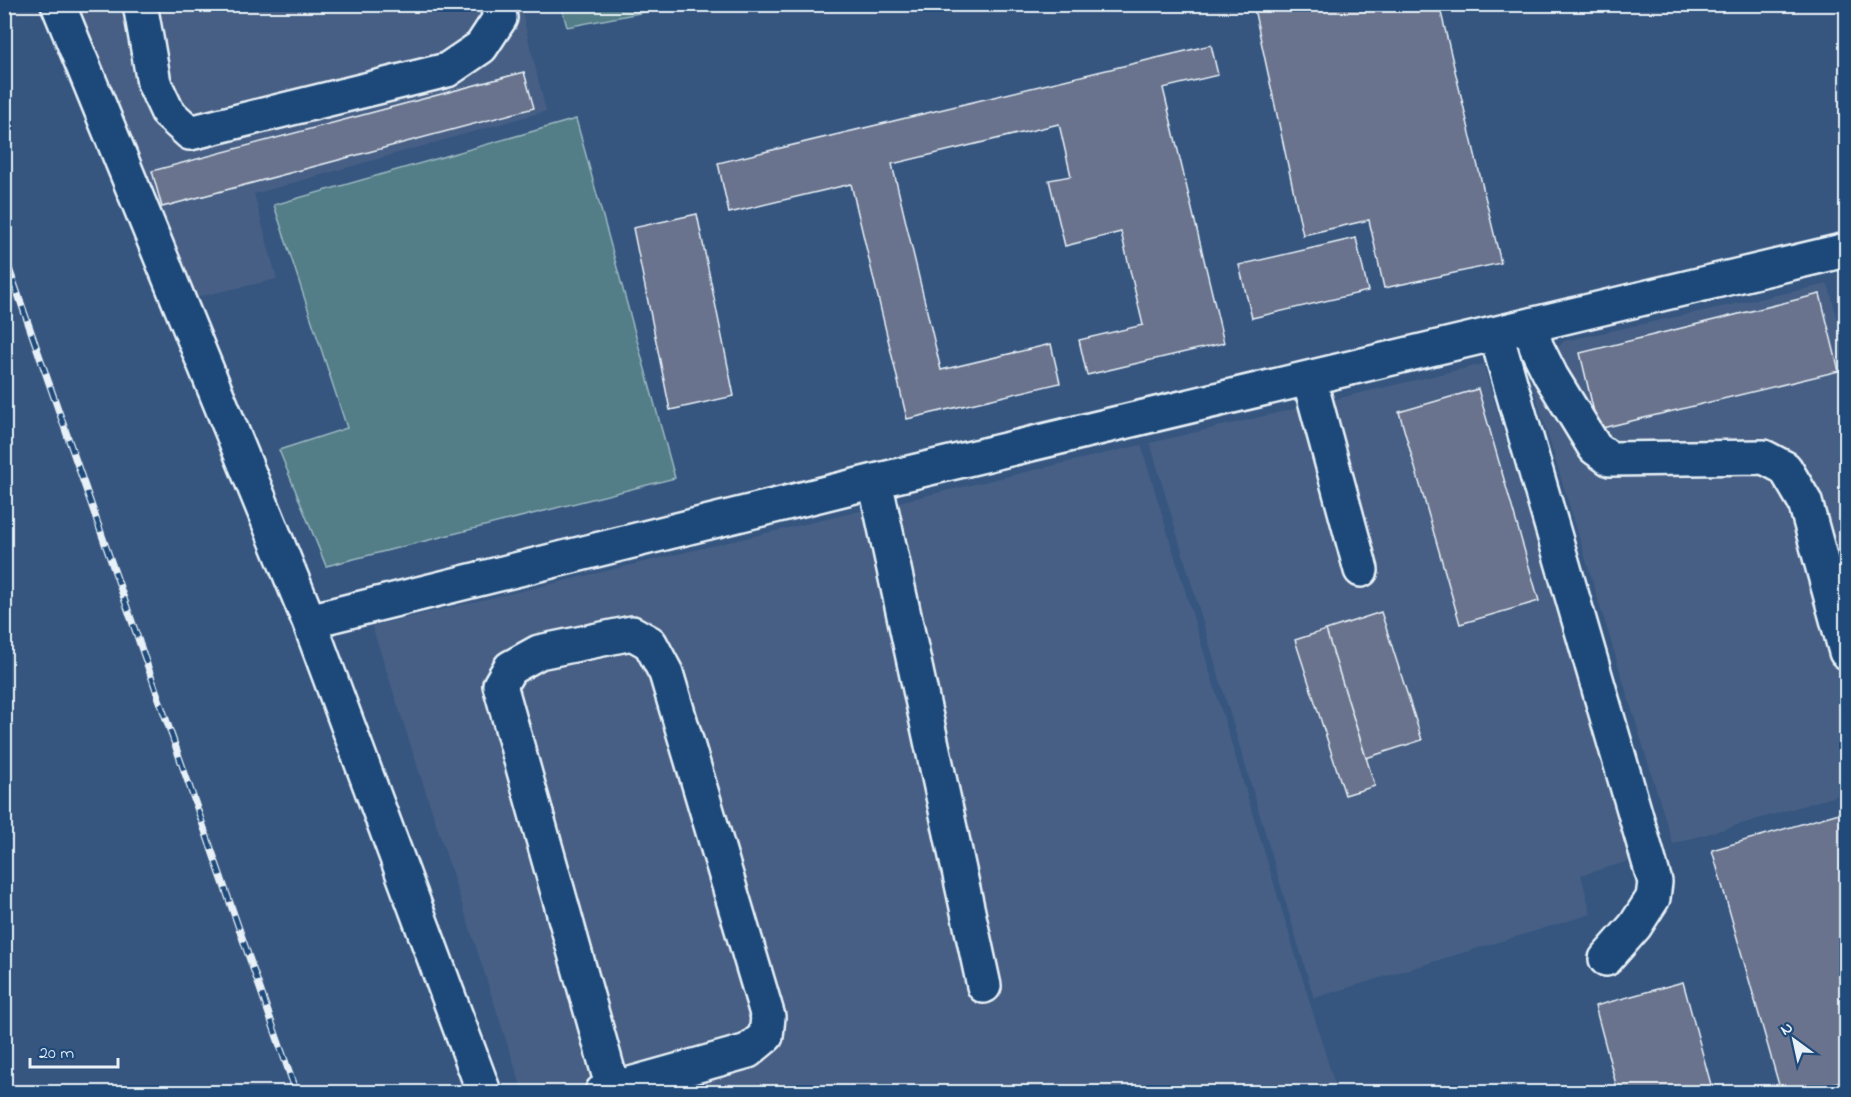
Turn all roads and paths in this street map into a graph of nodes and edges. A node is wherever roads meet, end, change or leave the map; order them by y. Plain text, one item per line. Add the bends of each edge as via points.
1 (58, 4) edge
2 (140, 4) edge
3 (497, 4) edge
4 (1846, 250) edge
5 (1532, 325) junction
6 (1496, 334) junction
7 (1309, 378) junction
8 (875, 481) junction
9 (1361, 570) dead end
10 (309, 621) junction
11 (1846, 652) edge
12 (1606, 958) dead end
13 (984, 986) dead end
14 (608, 1091) edge
15 (484, 1092) edge

1 - 10 lane
2 - 3 lane via 154,83 168,113 190,133 447,70 481,47 500,18
4 - 5 lane
5 - 6 lane
5 - 11 lane via 1536,346 1551,376 1595,448 1610,459 1764,457 1785,468 1805,501
6 - 7 lane
6 - 12 lane via 1655,882 1653,898 1635,926
7 - 8 lane
7 - 9 lane
8 - 10 lane
8 - 13 lane
10 - 15 lane
14 - 14 lane via 500,685 510,668 539,652 632,633 650,643 666,673 768,1017 766,1036 748,1051

